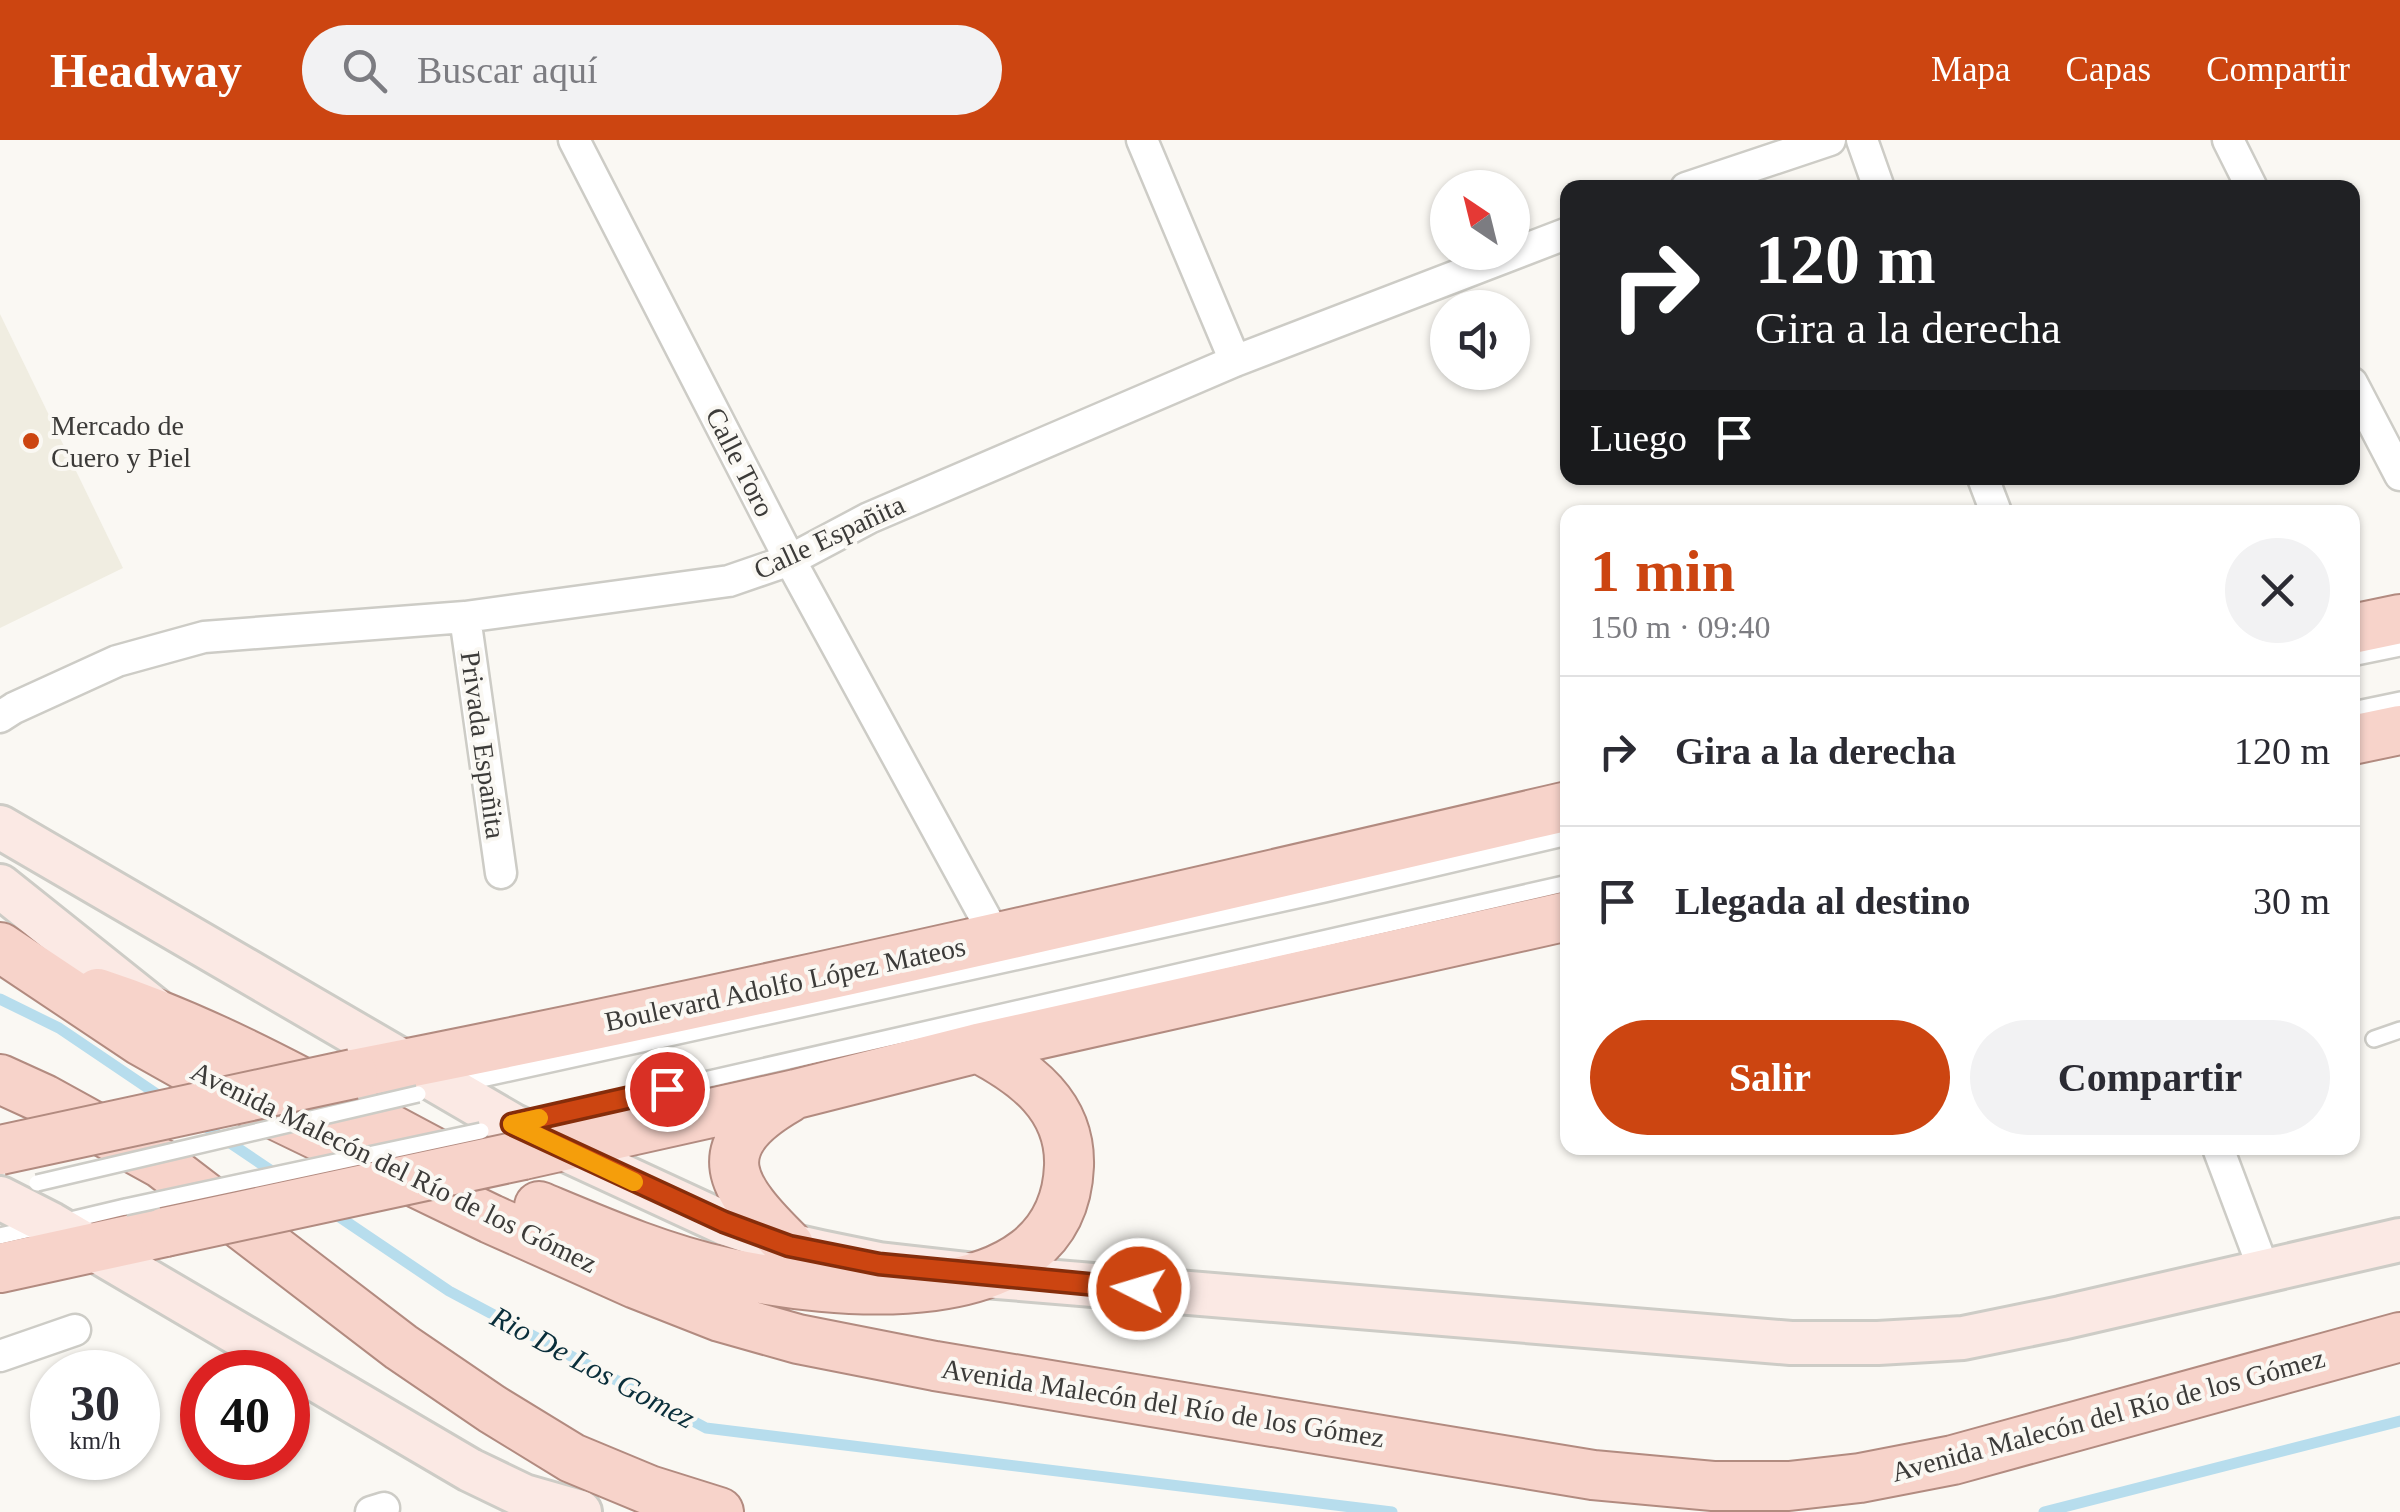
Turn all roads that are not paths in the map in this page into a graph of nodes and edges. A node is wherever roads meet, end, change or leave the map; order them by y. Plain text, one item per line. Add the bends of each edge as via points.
1 (574, 140) edge
2 (1142, 140) edge
3 (1830, 140) edge
4 (1862, 140) edge
5 (2228, 140) edge
6 (1710, 180) edge
7 (1876, 180) edge
8 (2248, 180) edge
9 (1560, 236) edge
10 (1234, 362) junction
11 (2360, 398) edge
12 (2400, 475) edge
13 (790, 560) junction
14 (465, 616) junction
15 (2400, 619) edge
16 (2360, 628) edge
17 (2400, 648) edge
18 (2360, 656) edge
19 (2400, 700) edge
20 (2360, 708) edge
21 (0, 718) edge
22 (2400, 730) edge
23 (2360, 738) edge
24 (1560, 808) edge
25 (0, 826) edge
26 (1560, 838) edge
27 (501, 874) dead end
28 (0, 886) edge
29 (1560, 886) edge
30 (1560, 918) edge
31 (997, 939) junction
32 (0, 947) edge
33 (44, 976) junction
34 (159, 1012) junction
35 (2400, 1030) edge
36 (2374, 1039) dead end
37 (978, 1048) junction
38 (0, 1079) edge
39 (425, 1081) junction
40 (796, 1094) junction
41 (519, 1140) junction
42 (0, 1150) edge
43 (2221, 1155) edge
44 (12, 1190) edge
45 (145, 1220) junction
46 (52, 1224) junction
47 (0, 1236) edge
48 (2400, 1240) edge
49 (789, 1246) junction
50 (92, 1248) junction
51 (0, 1268) edge
52 (2265, 1273) junction
53 (985, 1276) junction
54 (74, 1330) dead end
55 (2400, 1338) edge
56 (0, 1356) edge
57 (533, 1504) edge
58 (580, 1512) edge
59 (719, 1512) edge

1 - 13 street, Calle Toro
2 - 10 street
3 - 6 street
4 - 7 street
5 - 8 street
9 - 10 street, Calle Españita
10 - 13 street, Calle Españita via 869,518
11 - 12 street
13 - 14 street, Calle Españita via 729,581
13 - 31 street, Calle Toro
14 - 21 street, Calle Españita via 204,638 117,660
14 - 27 street, Privada Españita
15 - 16 main road
17 - 18 lane
19 - 20 lane
22 - 23 main road
24 - 31 main road, Boulevard Adolfo López Mateos
25 - 39 street
26 - 39 lane via 1286,902
28 - 34 street
29 - 41 lane
30 - 37 main road
31 - 39 main road, Boulevard Adolfo López Mateos
32 - 33 main road, Avenida Malecón del Río de los Gómez
33 - 34 main road
33 - 55 main road, Avenida Malecón del Río de los Gómez via 253,1104 491,1219 720,1318 935,1366 1593,1475 1714,1486 1860,1478 1953,1460
34 - 53 main road via 536,1205 620,1240 724,1272 803,1283 933,1286
35 - 36 lane
37 - 40 main road
37 - 53 main road via 1028,1076 1052,1105 1069,1166 1061,1205 1040,1242
38 - 59 main road via 162,1164 401,1347 556,1448 649,1490
39 - 41 street
39 - 42 main road, Boulevard Adolfo López Mateos, bridge via 353,1074
39 - 44 lane, bridge
40 - 41 main road
40 - 49 main road via 748,1128 734,1174 740,1191
41 - 45 main road, bridge
41 - 49 street
43 - 52 street
44 - 46 street
45 - 46 lane
45 - 50 main road
46 - 47 lane
46 - 50 street
48 - 52 street
49 - 53 street
50 - 51 main road
50 - 57 street
52 - 53 street via 1963,1338 1878,1344 1791,1344
54 - 56 street
57 - 58 street

